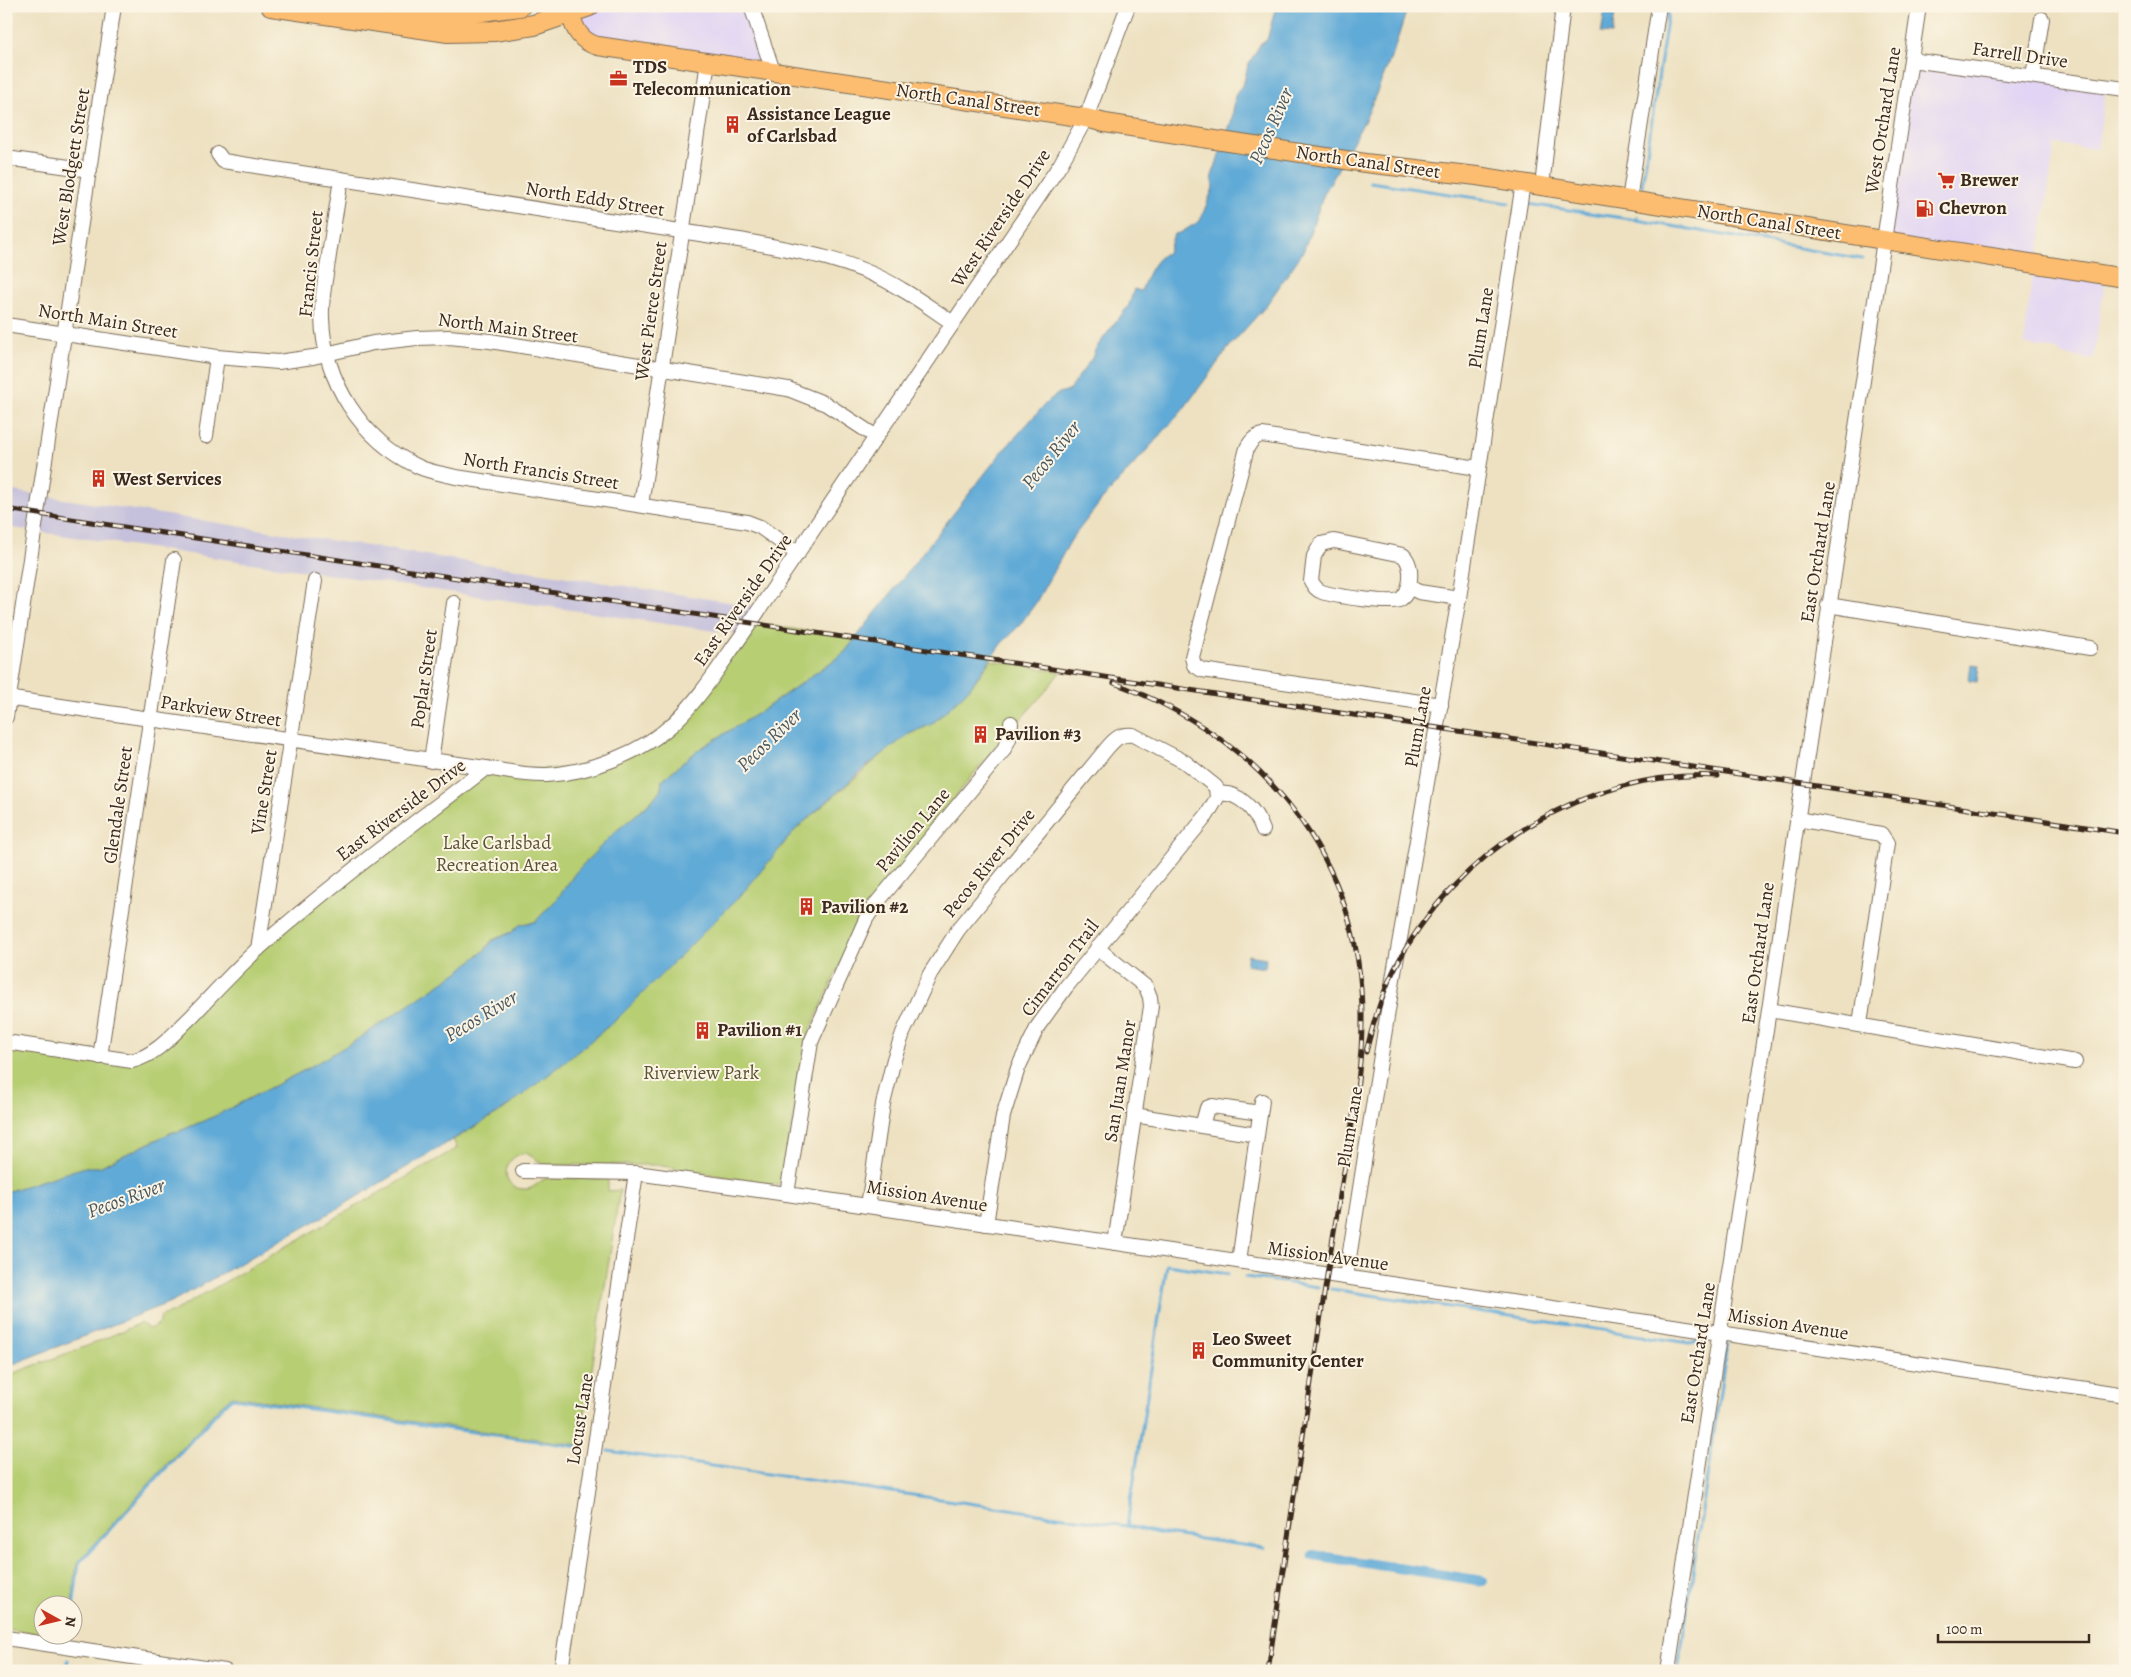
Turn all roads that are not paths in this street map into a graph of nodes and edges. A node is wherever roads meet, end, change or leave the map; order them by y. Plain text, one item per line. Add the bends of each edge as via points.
1 (114, 6) edge
2 (272, 6) edge
3 (384, 6) edge
4 (520, 6) edge
5 (589, 6) edge
6 (751, 6) edge
7 (1128, 6) edge
8 (1564, 6) edge
9 (1659, 6) edge
10 (1918, 6) edge
11 (563, 10) edge
12 (2042, 19) dead end
13 (1911, 60) junction
14 (708, 62) junction
15 (773, 71) junction
16 (2033, 76) junction
17 (2125, 89) edge
18 (1086, 118) junction
19 (218, 154) dead end
20 (6, 158) edge
21 (90, 170) junction
22 (341, 179) junction
23 (1523, 183) junction
24 (1542, 186) junction
25 (1629, 200) junction
26 (682, 231) junction
27 (1884, 240) junction
28 (2125, 278) edge
29 (953, 323) junction
30 (6, 325) edge
31 (64, 334) junction
32 (326, 354) junction
33 (217, 357) junction
34 (661, 368) junction
35 (206, 436) dead end
36 (875, 436) junction
37 (1478, 468) junction
38 (641, 505) junction
39 (798, 554) junction
40 (174, 560) dead end
41 (315, 581) dead end
42 (1409, 587) junction
43 (1459, 598) junction
44 (454, 603) dead end
45 (1828, 605) junction
46 (2090, 648) dead end
47 (8, 698) edge
48 (1442, 705) junction
49 (6, 717) edge
50 (150, 719) junction
51 (1011, 723) dead end
52 (291, 740) junction
53 (431, 761) junction
54 (486, 768) junction
55 (1217, 794) junction
56 (1797, 819) junction
57 (1263, 830) dead end
58 (1097, 948) junction
59 (258, 949) junction
60 (1769, 1010) junction
61 (1860, 1024) junction
62 (6, 1042) edge
63 (100, 1057) junction
64 (2076, 1062) dead end
65 (1134, 1115) junction
66 (1202, 1126) junction
67 (1257, 1135) junction
68 (523, 1171) dead end
69 (636, 1173) junction
70 (787, 1194) junction
71 (868, 1206) junction
72 (986, 1224) junction
73 (1115, 1243) junction
74 (1239, 1261) junction
75 (1346, 1277) junction
76 (1720, 1333) junction
77 (2125, 1395) edge
78 (6, 1638) edge
79 (225, 1671) edge
80 (561, 1671) edge
81 (1668, 1671) edge

1 - 21 street, West Blodgett Street
2 - 11 highway via 448,32 534,25
3 - 4 highway via 432,13
5 - 11 highway
6 - 15 street
7 - 18 street, West Riverside Drive
8 - 24 street
9 - 25 street
10 - 13 street, West Orchard Lane
11 - 14 main road, North Canal Street via 582,39 589,44
12 - 16 street
13 - 16 street, Farrell Drive
13 - 27 street, West Orchard Lane
14 - 15 main road, North Canal Street
14 - 26 street, West Pierce Street
15 - 18 main road, North Canal Street
16 - 17 street, Farrell Drive
18 - 23 main road, North Canal Street via 1365,163
18 - 29 street, West Riverside Drive via 1060,165
19 - 22 street, North Eddy Street via 223,161
20 - 21 street
21 - 31 street, West Blodgett Street
22 - 26 street, North Eddy Street
22 - 32 street, Francis Street via 324,290 322,318
23 - 24 main road, North Canal Street
23 - 37 street, Plum Lane
24 - 25 main road, North Canal Street
25 - 27 main road, North Canal Street
26 - 29 street, North Eddy Street via 792,249 846,264 901,288
26 - 34 street, West Pierce Street
27 - 28 main road, North Canal Street
27 - 45 street, East Orchard Lane
29 - 36 street, West Riverside Drive
30 - 31 street, North Main Street
31 - 33 street, North Main Street
31 - 47 street, West Blodgett Street
32 - 33 street, North Main Street via 278,362
32 - 34 street, North Main Street via 373,343 449,337
32 - 38 street, North Francis Street via 340,392 358,419 376,439 420,467 456,477
33 - 35 street
34 - 36 street, North Main Street via 788,389 826,404
34 - 38 street, West Pierce Street
36 - 39 street, East Riverside Drive
37 - 43 street, Plum Lane
37 - 48 street via 1256,436 1247,448 1192,656 1194,665 1202,670
38 - 39 street, North Francis Street via 747,522 760,527
39 - 54 street, East Riverside Drive via 707,684 684,713 662,732 624,754 582,769 545,775
40 - 50 street, Glendale Street
41 - 52 street, Vine Street
42 - 42 street via 1410,566 1408,559 1399,552 1334,542 1321,544 1314,556 1311,582 1322,592 1392,603 1403,598
42 - 43 street via 1419,592
43 - 48 street, Plum Lane
44 - 53 street, Poplar Street
45 - 46 street
45 - 56 street, East Orchard Lane
47 - 49 street, West Blodgett Street
47 - 50 street, Parkview Street
48 - 75 street, Plum Lane via 1394,969
50 - 52 street, Parkview Street
50 - 63 street, Glendale Street
51 - 70 street, Pavilion Lane via 1009,739 1002,750 866,919 811,1042
52 - 53 street, Parkview Street
52 - 59 street, Vine Street
53 - 54 street, Parkview Street
54 - 59 street, East Riverside Drive via 339,881
55 - 57 street via 1226,792 1242,801 1259,818
55 - 58 street, Cimarron Trail via 1215,805
55 - 71 street, Pecos River Drive via 1216,787 1185,762 1133,735 1116,737 958,930 930,974 894,1059 883,1104
56 - 60 street, East Orchard Lane
56 - 61 street via 1874,832 1881,834 1887,843
58 - 65 street, San Juan Manor via 1146,987 1150,997
58 - 72 street, Cimarron Trail via 1044,1015 1018,1068 1002,1116
59 - 63 street, East Riverside Drive via 158,1049 132,1061
60 - 61 street
60 - 76 street, East Orchard Lane
61 - 64 street
62 - 63 street, East Riverside Drive
65 - 66 street
65 - 73 street, San Juan Manor
66 - 67 street
66 - 67 street via 1204,1113 1212,1106 1261,1107
67 - 74 street
68 - 69 street, Mission Avenue
69 - 70 street, Mission Avenue
69 - 80 street, Locust Lane
70 - 71 street, Mission Avenue
71 - 72 street, Mission Avenue
72 - 73 street, Mission Avenue
73 - 74 street, Mission Avenue
74 - 75 street, Mission Avenue
75 - 76 street, Mission Avenue
76 - 77 street, Mission Avenue
76 - 81 street, East Orchard Lane
78 - 79 street

